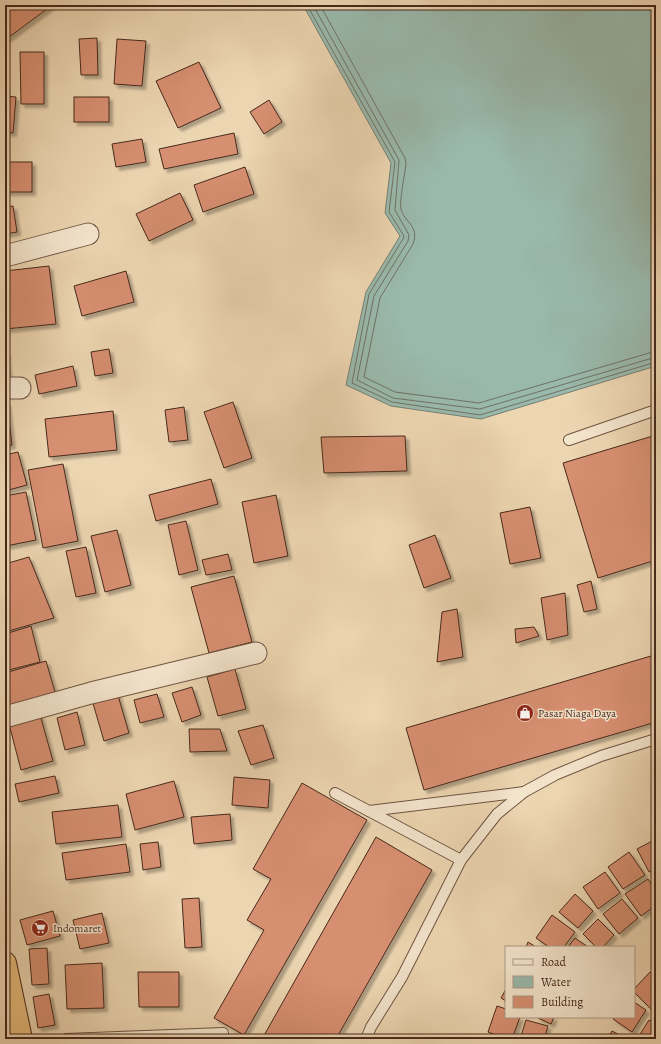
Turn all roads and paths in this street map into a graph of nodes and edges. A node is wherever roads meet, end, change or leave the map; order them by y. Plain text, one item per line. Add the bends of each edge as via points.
1 (88, 234) dead end
2 (5, 256) edge
3 (656, 410) edge
4 (569, 440) dead end
5 (256, 653) dead end
6 (5, 717) edge
7 (656, 740) edge
8 (524, 792) junction
9 (335, 793) dead end
10 (369, 811) junction
11 (461, 860) junction
12 (5, 963) edge
13 (223, 1033) dead end
14 (21, 1039) edge
15 (66, 1039) edge
16 (366, 1039) edge

1 - 2 street
3 - 4 lane
5 - 6 street via 91,693
7 - 8 lane via 601,756 555,775
8 - 10 lane
8 - 11 lane via 497,814
9 - 10 lane
10 - 11 lane
11 - 16 lane via 402,977
12 - 14 highway
13 - 15 lane

